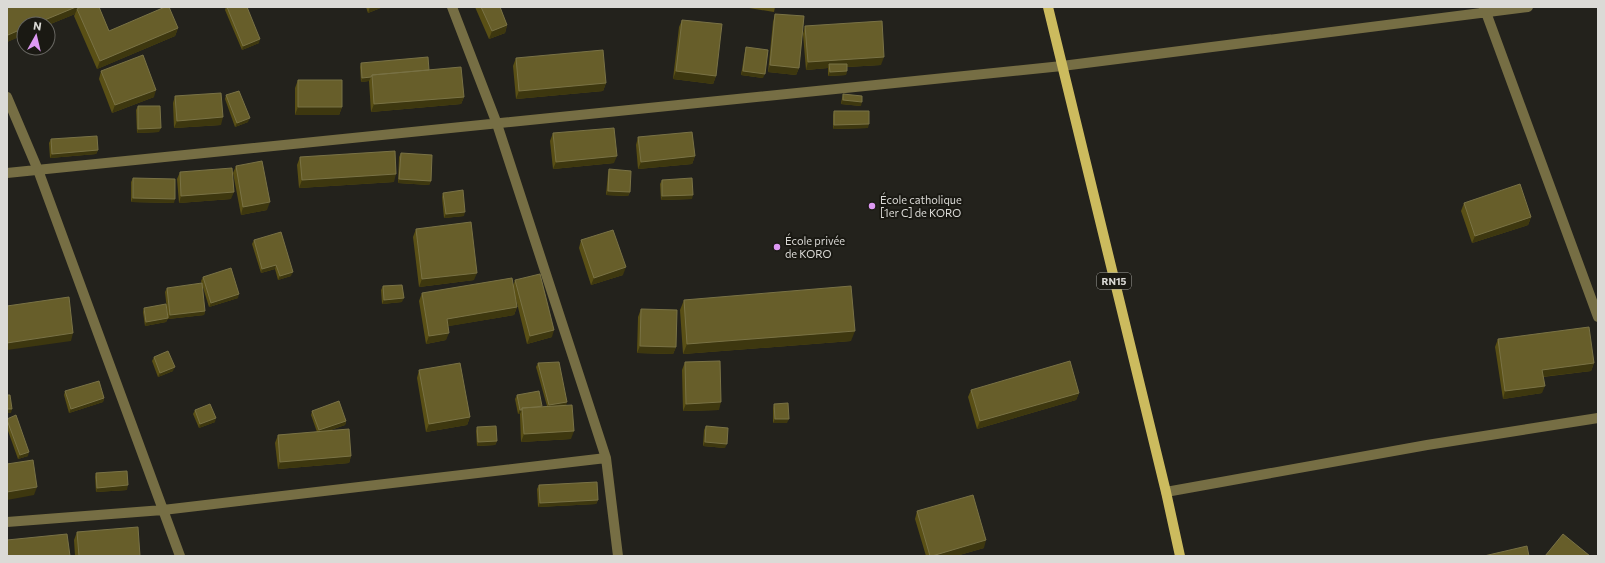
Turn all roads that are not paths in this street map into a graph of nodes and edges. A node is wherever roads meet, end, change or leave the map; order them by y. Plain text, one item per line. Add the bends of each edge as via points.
1 (452, 7) edge
2 (1048, 7) edge
3 (1528, 7) edge
4 (1485, 9) edge
5 (1062, 66) junction
6 (7, 97) edge
7 (497, 124) junction
8 (38, 170) junction
9 (7, 172) edge
10 (1598, 317) edge
11 (1598, 418) edge
12 (606, 458) junction
13 (1166, 492) junction
14 (163, 510) junction
15 (7, 522) edge
16 (180, 556) edge
17 (618, 556) edge
18 (1180, 556) edge

1 - 7 street
2 - 5 main road, RN15
3 - 4 street
4 - 5 street
4 - 10 street
5 - 7 street
5 - 13 main road, RN15
6 - 8 street
7 - 8 street
7 - 12 street
8 - 9 street
8 - 14 street
11 - 13 street via 1427,445
12 - 14 street
12 - 17 street
13 - 18 main road, RN15
14 - 15 street
14 - 16 street

